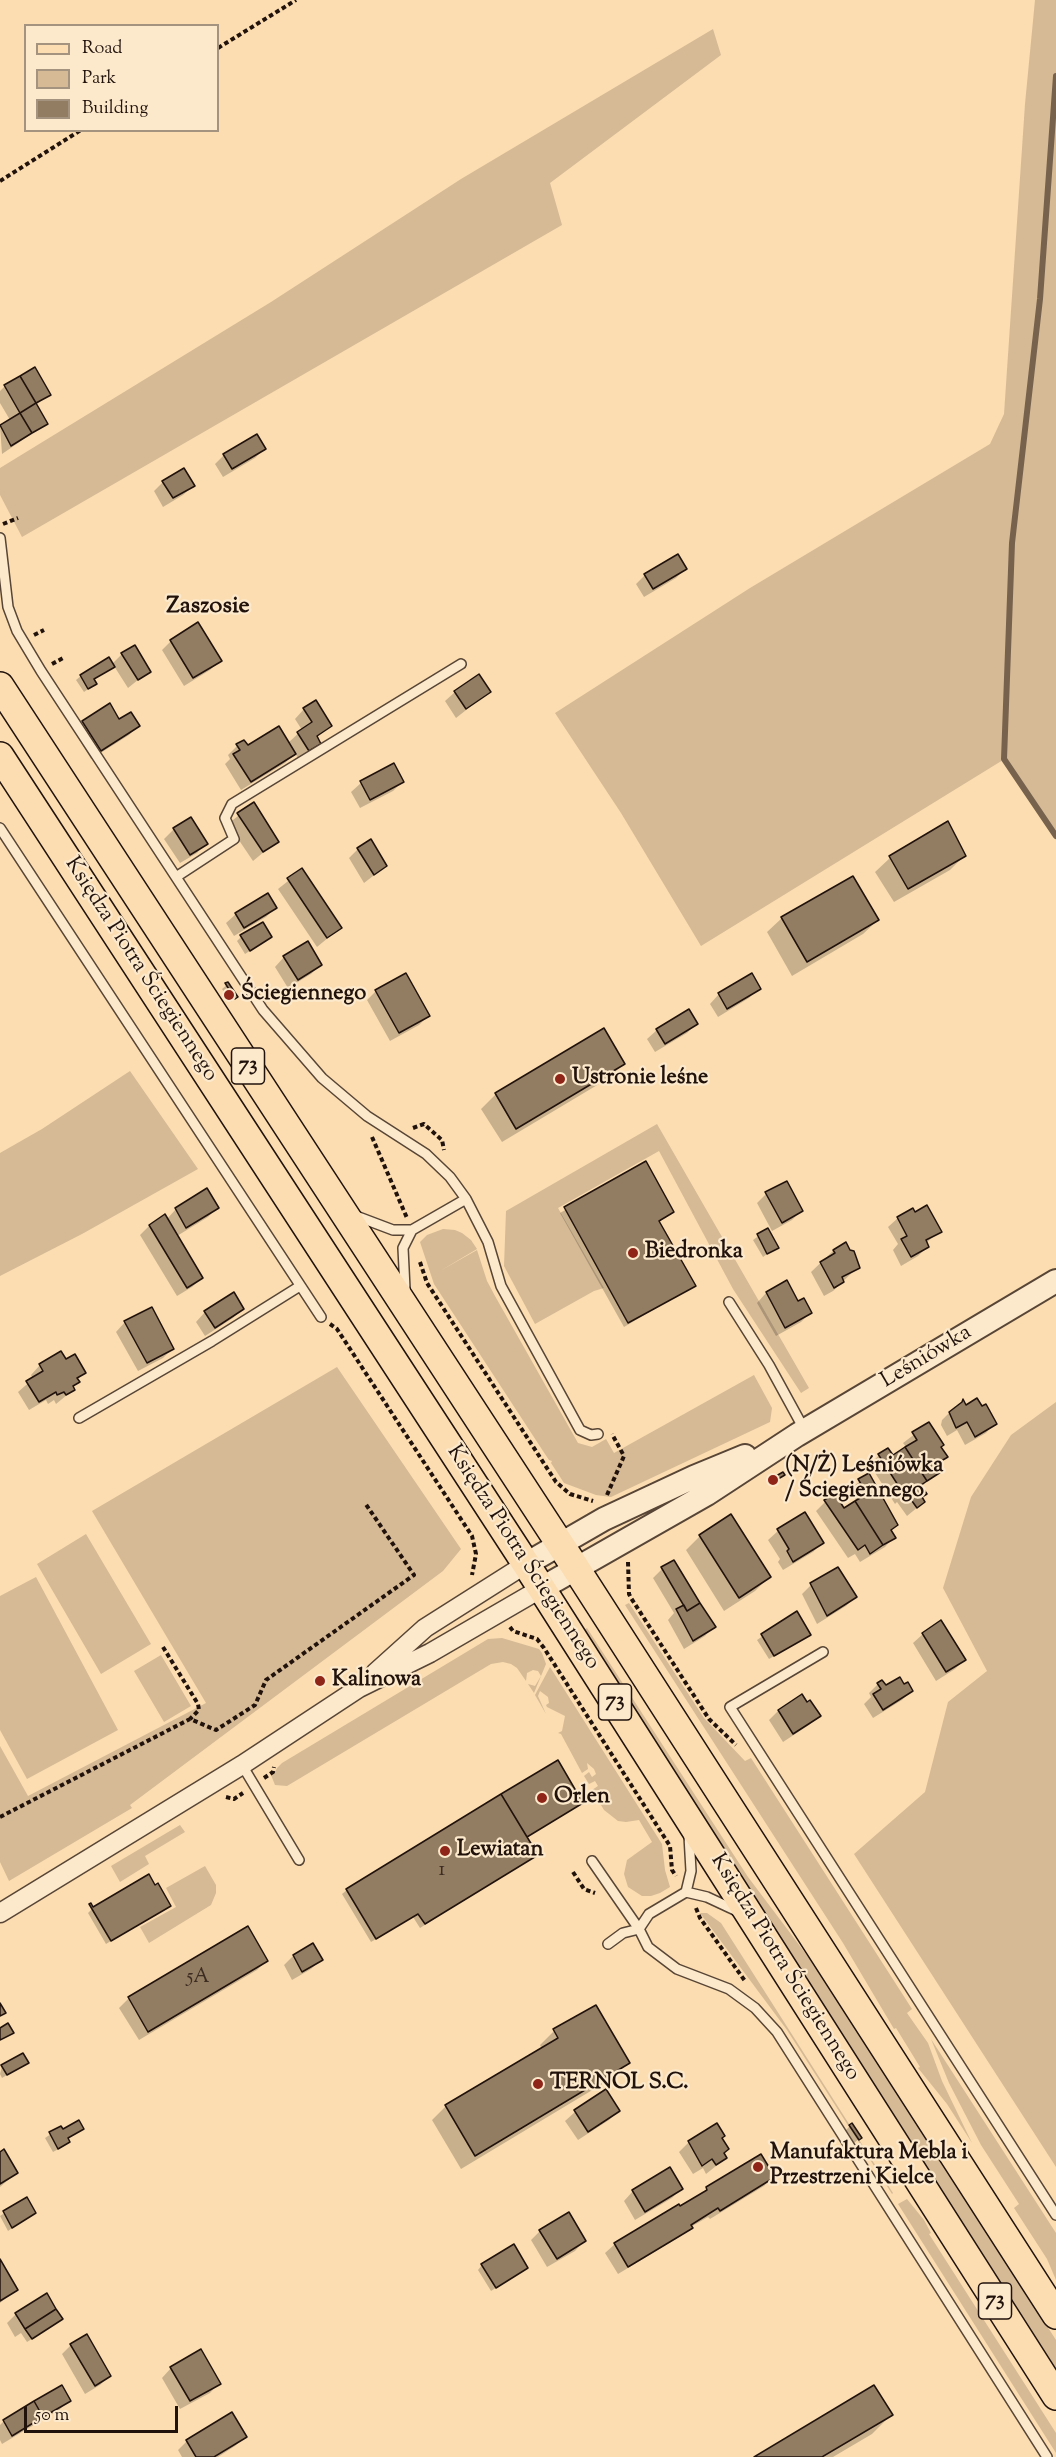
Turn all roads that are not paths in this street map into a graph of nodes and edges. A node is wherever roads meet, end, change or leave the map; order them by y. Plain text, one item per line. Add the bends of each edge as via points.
1 (0, 538) edge
2 (461, 664) dead end
3 (0, 686) edge
4 (0, 756) edge
5 (0, 828) edge
6 (176, 877) junction
7 (466, 1199) junction
8 (341, 1209) junction
9 (412, 1230) junction
10 (1056, 1281) edge
11 (300, 1286) junction
12 (729, 1302) dead end
13 (321, 1317) dead end
14 (412, 1318) junction
15 (79, 1418) dead end
16 (801, 1433) junction
17 (598, 1434) dead end
18 (560, 1543) junction
19 (526, 1564) junction
20 (575, 1566) junction
21 (542, 1588) junction
22 (823, 1652) dead end
23 (359, 1688) junction
24 (242, 1765) junction
25 (688, 1817) junction
26 (299, 1860) dead end
27 (592, 1861) dead end
28 (686, 1892) junction
29 (0, 1913) edge
30 (756, 1924) junction
31 (639, 1929) junction
32 (608, 1944) dead end
33 (1056, 2215) edge
34 (1056, 2315) edge
35 (1056, 2396) edge
36 (1047, 2457) edge

1 - 6 lane via 8,607 17,631
2 - 6 lane via 232,804 225,818 234,840
3 - 8 main road, Księdza Piotra Ściegiennego / 73
4 - 19 main road, Księdza Piotra Ściegiennego / 73
5 - 11 lane
6 - 7 lane via 279,1032 322,1078 367,1116 426,1154
7 - 9 lane
7 - 17 lane via 488,1242 501,1286 580,1430
8 - 9 lane via 393,1230
8 - 14 main road, Księdza Piotra Ściegiennego / 73
9 - 14 lane via 403,1248 402,1268
10 - 16 street, Leśniówka
11 - 13 lane
11 - 15 lane
12 - 16 lane via 769,1365
14 - 18 main road, Księdza Piotra Ściegiennego / 73
16 - 18 street, Leśniówka via 604,1511
16 - 20 street, Leśniówka via 707,1494
18 - 19 street
18 - 20 main road, Księdza Piotra Ściegiennego / 73
19 - 21 main road, Księdza Piotra Ściegiennego / 73
19 - 23 street via 424,1628
20 - 21 street, Leśniówka
20 - 34 main road, Księdza Piotra Ściegiennego / 73
21 - 23 street via 430,1653
21 - 25 main road, Księdza Piotra Ściegiennego / 73
22 - 33 lane via 730,1707
23 - 24 street
24 - 26 lane
24 - 29 street
25 - 28 lane via 691,1871
25 - 30 main road, Księdza Piotra Ściegiennego / 73
27 - 31 lane
28 - 30 lane via 729,1906
28 - 31 lane via 649,1914
30 - 35 main road, Księdza Piotra Ściegiennego / 73
31 - 32 lane
31 - 36 lane via 648,1947 659,1957 676,1969 729,1989 755,2008 777,2032

